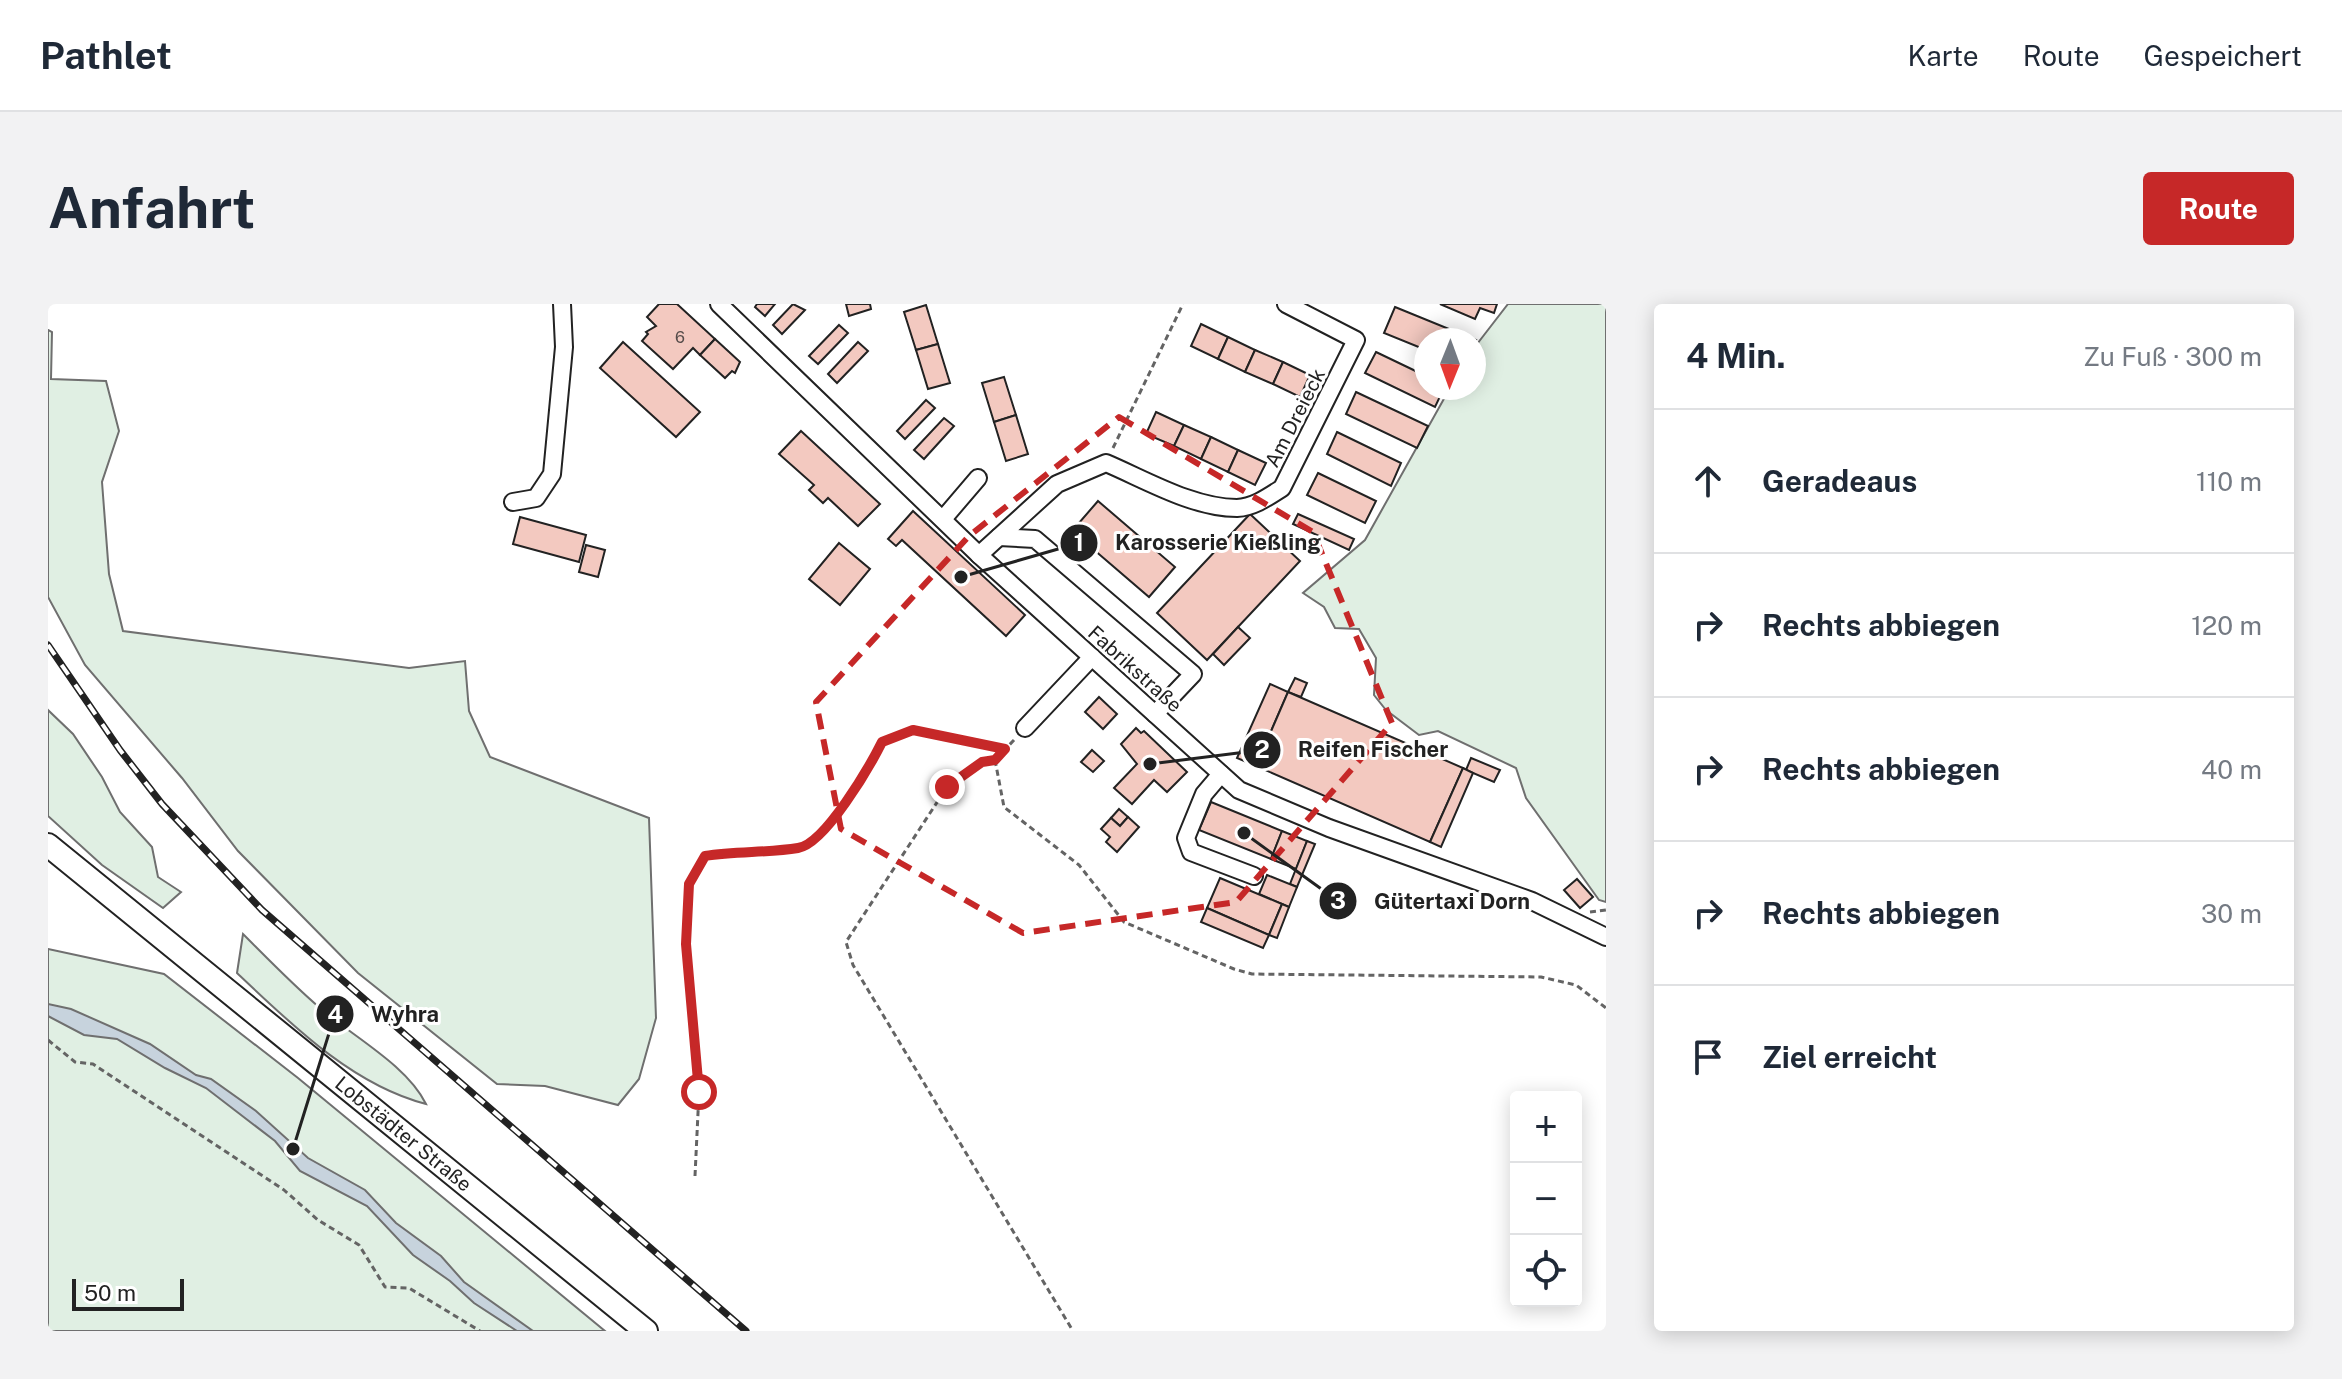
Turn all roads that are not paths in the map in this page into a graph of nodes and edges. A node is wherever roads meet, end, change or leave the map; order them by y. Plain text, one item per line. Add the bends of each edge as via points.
1 (562, 304) edge
2 (719, 304) edge
3 (1286, 304) edge
4 (978, 478) dead end
5 (513, 502) dead end
6 (943, 519) junction
7 (999, 537) junction
8 (979, 555) junction
9 (1092, 657) junction
10 (1155, 714) junction
11 (1025, 728) road end
12 (1221, 774) junction
13 (48, 845) edge
14 (1254, 876) dead end
15 (1606, 937) edge
16 (646, 1331) edge

1 - 5 street via 564,347 552,474 536,498
2 - 6 street, Fabrikstraße
3 - 7 street, Am Dreieck via 1356,340 1282,488 1238,508 1202,503 1106,463 1057,484
4 - 6 street
6 - 8 street, Fabrikstraße
7 - 8 street
7 - 10 street via 1035,539 1193,674
8 - 9 street, Fabrikstraße
9 - 10 street, Fabrikstraße
9 - 11 street
10 - 12 street, Fabrikstraße
12 - 14 street via 1204,794 1186,838 1191,852
12 - 15 street, Fabrikstraße via 1239,790 1532,901
13 - 16 main road, Lobstädter Straße

